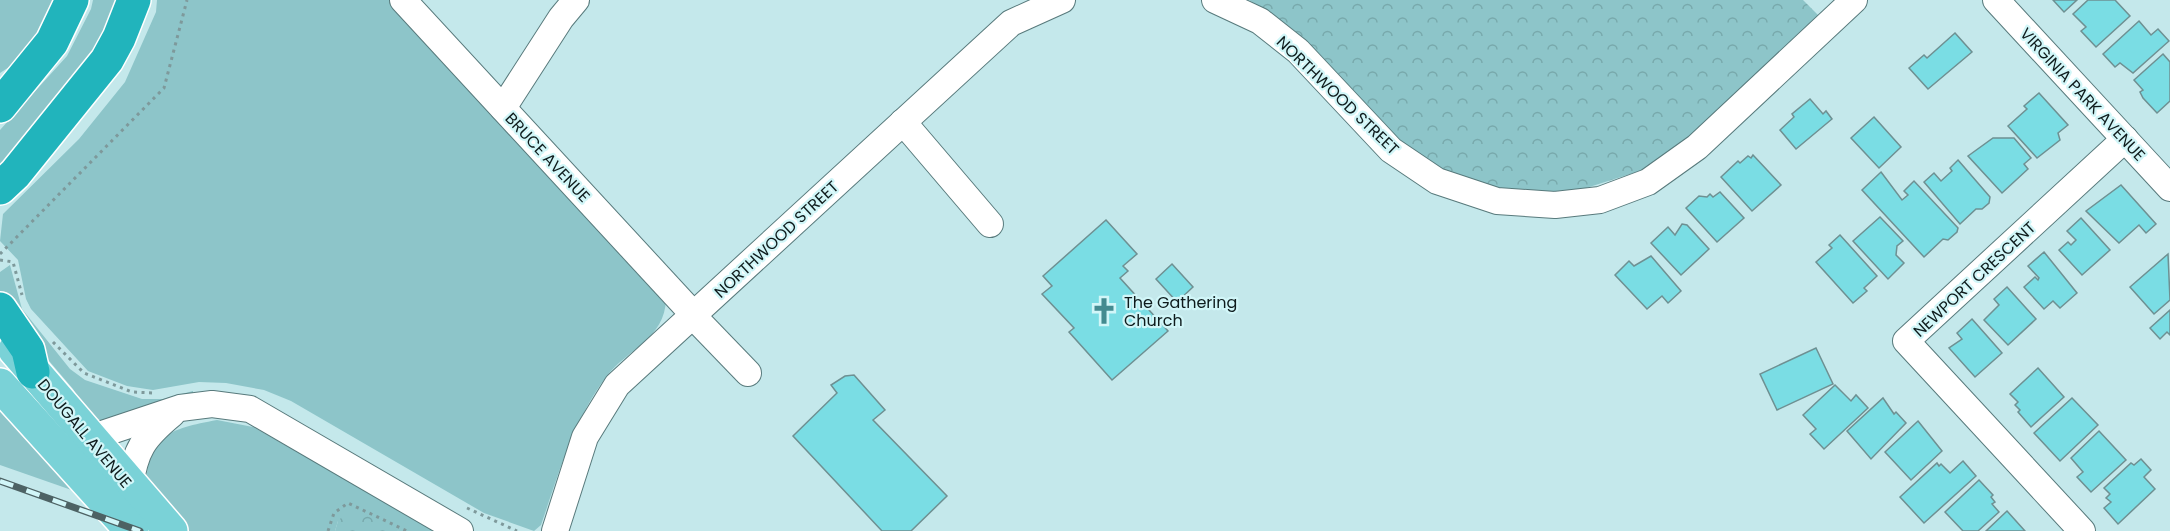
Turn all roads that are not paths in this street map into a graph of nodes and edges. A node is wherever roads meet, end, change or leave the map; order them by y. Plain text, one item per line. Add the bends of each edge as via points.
1 (72, 0) edge
2 (134, 0) edge
3 (403, 0) edge
4 (576, 0) edge
5 (1062, 0) edge
6 (1215, 0) edge
7 (1996, 0) edge
8 (1839, 5) edge
9 (30, 72) junction
10 (0, 84) edge
11 (0, 106) edge
12 (503, 108) junction
13 (903, 122) junction
14 (2125, 140) junction
15 (5, 188) edge
16 (2170, 188) edge
17 (990, 224) dead end
18 (0, 309) edge
19 (693, 316) junction
20 (0, 333) edge
21 (33, 372) junction
22 (748, 373) dead end
23 (0, 385) edge
24 (180, 408) junction
25 (90, 438) junction
26 (130, 486) junction
27 (132, 531) edge
28 (171, 531) edge
29 (460, 531) edge
30 (555, 531) edge
31 (2082, 531) edge

1 - 9 highway via 52,42
2 - 15 highway via 107,60
3 - 12 street, BRUCE AVENUE
4 - 12 street
5 - 13 street, NORTHWOOD STREET via 1011,23
6 - 8 street, NORTHWOOD STREET via 1260,21 1298,51 1391,150 1437,181 1497,201 1554,205 1600,200 1648,182 1697,147
7 - 14 street, VIRGINIA PARK AVENUE
9 - 10 highway
9 - 11 highway
12 - 19 street, BRUCE AVENUE
13 - 17 street
13 - 19 street, NORTHWOOD STREET
14 - 16 street, VIRGINIA PARK AVENUE
14 - 31 street, NEWPORT CRESCENT via 1906,341
18 - 21 highway via 28,350
19 - 22 street, BRUCE AVENUE
19 - 30 street, NORTHWOOD STREET via 617,385 585,437
20 - 21 main road, DOUGALL AVENUE
21 - 25 main road, DOUGALL AVENUE
23 - 27 main road, DOUGALL AVENUE
24 - 25 street
24 - 26 street via 141,444
24 - 29 street via 212,404 250,409
25 - 26 main road, DOUGALL AVENUE
26 - 28 main road, DOUGALL AVENUE

